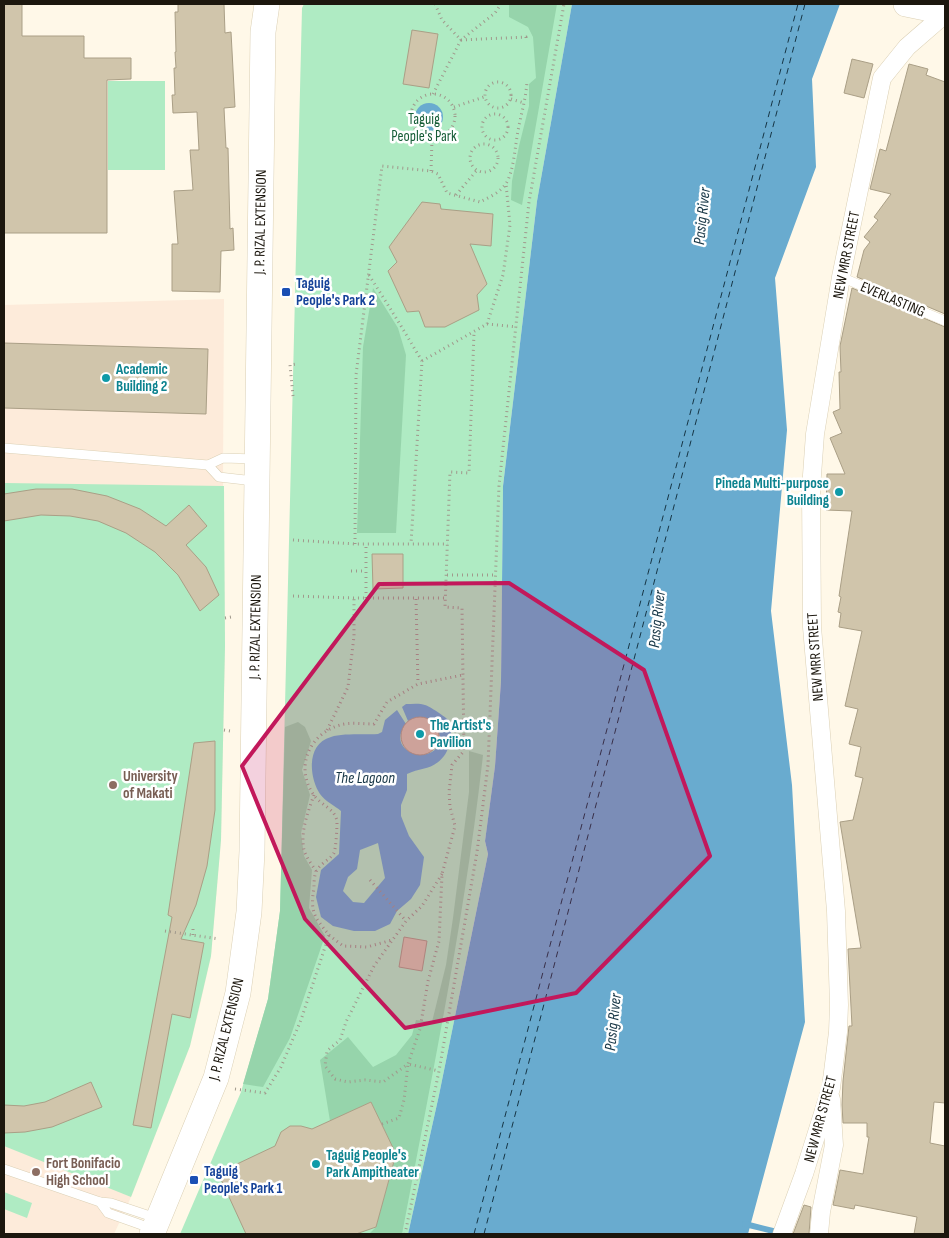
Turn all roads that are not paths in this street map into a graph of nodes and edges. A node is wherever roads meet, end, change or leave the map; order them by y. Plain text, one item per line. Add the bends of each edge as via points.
1 (267, 4) edge
2 (906, 4) edge
3 (944, 15) edge
4 (841, 277) junction
5 (945, 321) edge
6 (4, 448) edge
7 (208, 465) junction
8 (256, 470) junction
9 (831, 1088) junction
10 (4, 1168) edge
11 (155, 1228) edge
12 (782, 1234) edge
13 (819, 1234) edge

1 - 8 main road, J. P. RIZAL EXTENSION via 263,32
2 - 3 main road
3 - 4 street, NEW MRR STREET via 907,47 882,78
4 - 5 lane, EVERLASTING
4 - 9 street, NEW MRR STREET via 815,434 811,515 812,627 839,978 838,1032
6 - 7 lane
7 - 8 lane via 223,458
7 - 8 lane via 219,477
8 - 11 main road, J. P. RIZAL EXTENSION via 249,912 238,993 216,1078
9 - 12 street, NEW MRR STREET
9 - 13 street via 834,1145
10 - 11 lane via 111,1203

